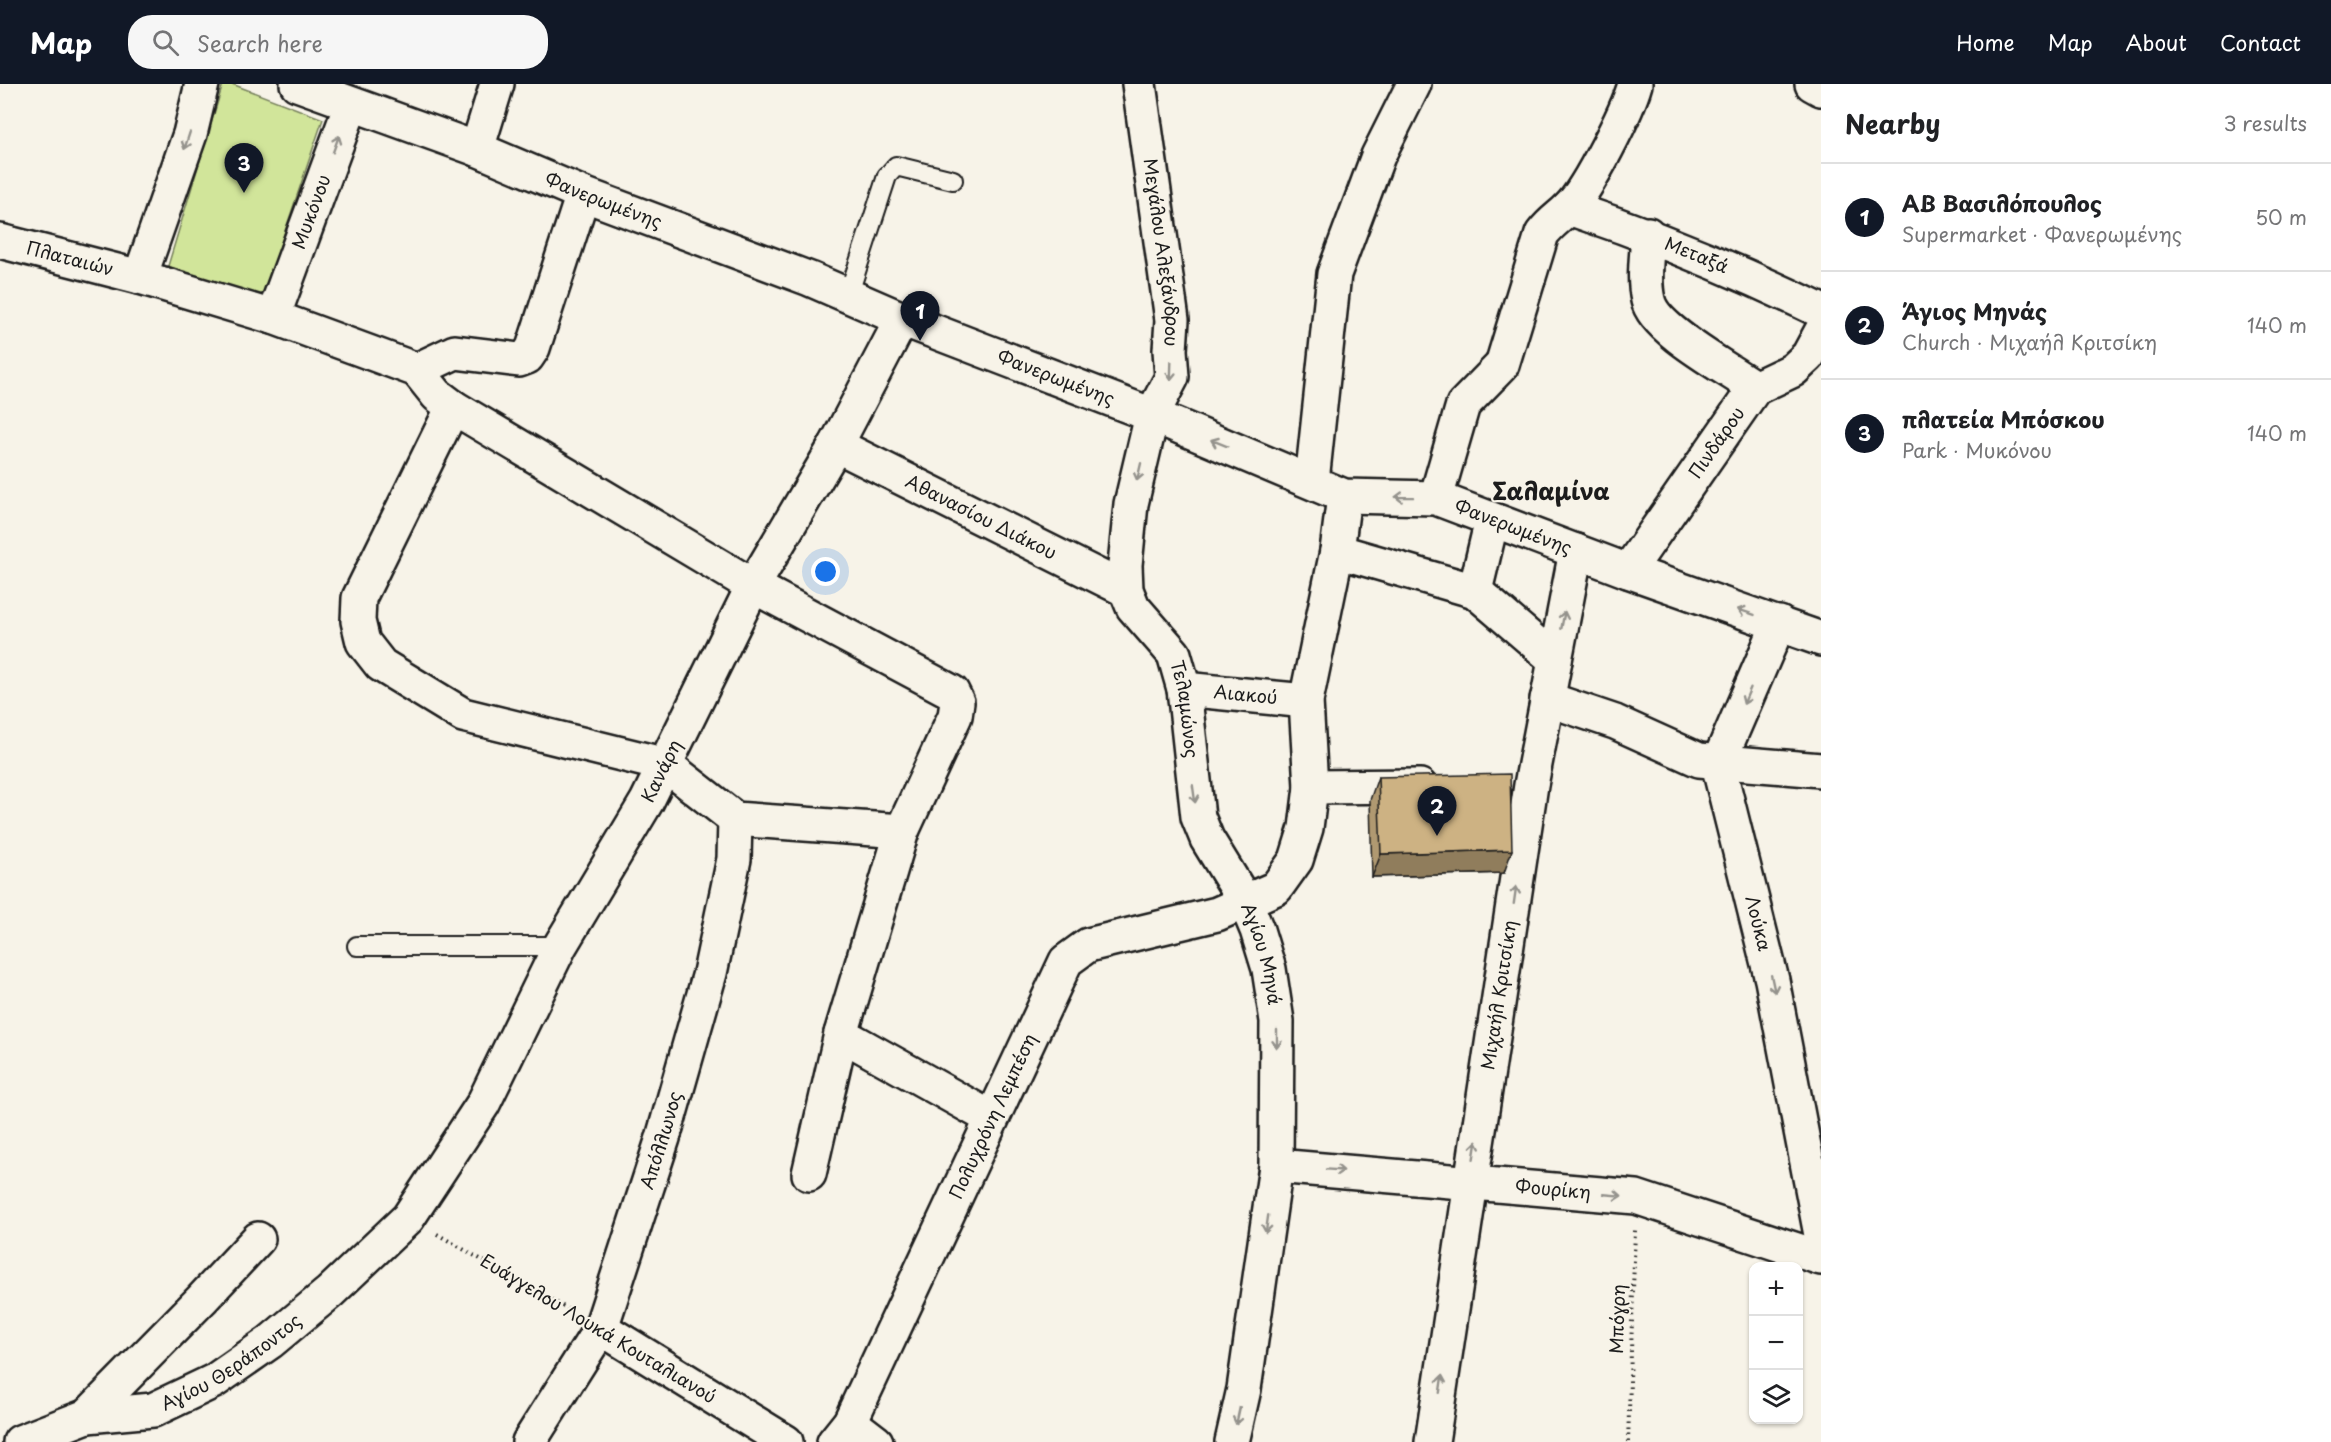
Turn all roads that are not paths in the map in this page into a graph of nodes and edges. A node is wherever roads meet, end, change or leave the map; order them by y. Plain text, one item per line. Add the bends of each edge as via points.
1 (202, 84) edge
2 (297, 84) edge
3 (497, 84) edge
4 (1139, 84) edge
5 (1414, 84) edge
6 (1635, 84) edge
7 (1812, 84) edge
8 (1821, 89) edge
9 (351, 105) junction
10 (477, 149) junction
11 (953, 180) dead end
12 (583, 194) junction
13 (1569, 208) junction
14 (1648, 234) junction
15 (0, 241) edge
16 (140, 278) junction
17 (848, 296) junction
18 (1821, 311) edge
19 (273, 317) junction
20 (902, 319) junction
21 (1821, 332) edge
22 (417, 370) junction
23 (1755, 388) junction
24 (453, 407) junction
25 (1152, 415) junction
26 (836, 445) junction
27 (1312, 481) junction
28 (1344, 496) junction
29 (1436, 498) junction
30 (1492, 520) junction
31 (1337, 551) junction
32 (1576, 551) junction
33 (1628, 571) junction
34 (753, 586) junction
35 (1126, 590) junction
36 (1475, 591) junction
37 (1779, 624) junction
38 (1821, 639) edge
39 (1555, 660) junction
40 (1184, 689) junction
41 (1547, 699) junction
42 (1305, 701) junction
43 (1718, 764) junction
44 (666, 765) junction
45 (1821, 770) edge
46 (1496, 785) edge
47 (1531, 785) junction
48 (1450, 786) edge
49 (1311, 787) junction
50 (735, 819) junction
51 (902, 831) junction
52 (1245, 901) junction
53 (357, 946) dead end
54 (560, 946) junction
55 (841, 1034) junction
56 (991, 1118) junction
57 (1276, 1166) junction
58 (809, 1174) dead end
59 (1470, 1183) junction
60 (408, 1218) joint
61 (1821, 1235) edge
62 (258, 1239) dead end
63 (1821, 1258) edge
64 (601, 1328) junction
65 (87, 1416) junction
66 (842, 1432) edge
67 (20, 1442) edge
68 (529, 1442) edge
69 (786, 1442) edge
70 (876, 1442) edge
71 (1232, 1442) edge
72 (1432, 1442) edge

1 -> 16 street via 190,134
2 - 9 street, Φανερωμένης
3 - 10 street
4 -> 25 street, Μεγάλου Αλεξάνδρου via 1172,320 1172,377
5 - 27 street via 1378,156 1334,274
6 - 13 street via 1597,165
7 - 8 street
9 - 10 street, Φανερωμένης
19 -> 9 street, Μυκόνου
10 - 12 street, Φανερωμένης
11 - 17 lane via 896,166 887,176
12 - 17 street, Φανερωμένης
12 - 22 street via 527,357 519,360 455,352
13 - 14 street, Μεταξά
13 - 29 street via 1555,217 1542,234 1502,365 1463,405
14 - 18 street, Μεταξά
14 - 23 street via 1648,302 1691,347
15 - 16 street, Πλαταιών
16 - 19 street, Πλαταιών
17 - 20 street, Φανερωμένης
19 - 22 street, Πλαταιών
20 - 25 street, Φανερωμένης
20 - 26 street, Κανάρη
21 - 23 street, Πινδάρου via 1808,356 1793,370
22 - 24 street via 437,395
23 - 33 street, Πινδάρου
24 - 34 street
24 - 44 street via 359,598 358,621 363,642 381,665 463,715
27 -> 25 street, Φανερωμένης
25 -> 35 street, Τελαμώνος via 1131,504
26 - 34 street, Κανάρη
26 - 35 street, Αθανασίου Διάκου
27 - 28 street, Φανερωμένης
29 -> 28 street, Φανερωμένης
28 - 31 street, Αγίου Μηνά
29 - 30 street, Φανερωμένης
30 - 32 street, Φανερωμένης
30 - 36 street
31 - 36 street
31 - 42 street, Αγίου Μηνά
32 - 33 street, Φανερωμένης
39 -> 32 street, Μιχαήλ Κριτσίκη
37 -> 33 street, Φανερωμένης
34 - 44 street, Κανάρη
34 - 51 street via 952,692 957,702 955,716
35 - 40 street, Τελαμώνος via 1133,607 1174,654
36 - 39 street
37 - 38 street, Φανερωμένης
37 -> 43 street
39 - 41 street, Μιχαήλ Κριτσίκη
40 - 42 street, Αιακού
40 -> 52 street, Τελαμώνος via 1198,817
41 - 43 street via 1615,722 1699,760
41 - 47 street, Μιχαήλ Κριτσίκη
42 - 49 street, Αγίου Μηνά
43 - 45 street
43 -> 61 street, Λούκα via 1772,980
44 - 50 street
44 - 54 street, Κανάρη
46 - 47 street
59 -> 47 street, Μιχαήλ Κριτσίκη
48 - 49 street
49 - 52 street, Αγίου Μηνά via 1306,828 1296,860 1276,888
50 - 51 street
50 - 64 street, Απόλλωνος via 734,859 710,973 663,1138
51 - 55 street
52 - 56 street, Πολυχρόνη Λεμπέση via 1217,914 1088,945 1066,961
52 -> 57 street, Αγίου Μηνά via 1264,948 1277,1021
53 - 54 lane
54 - 60 street, Κανάρη via 483,1104
55 - 56 street
55 - 58 street
56 - 66 street, Πολυχρόνη Λεμπέση
57 -> 59 street, Φουρίκη
57 -> 71 street, Αγίου Μηνά via 1244,1389
59 -> 63 street, Φουρίκη via 1635,1197
72 -> 59 street, Μιχαήλ Κριτσίκη
60 - 65 street, Αγίου Θεράποντος via 330,1292 214,1382 153,1410
62 - 65 street
64 - 68 street, Απόλλωνος
64 - 69 street, Ευάγγελου Λουκά Κουταλιανού
65 - 67 street, Αγίου Θεράποντος
66 - 70 street

